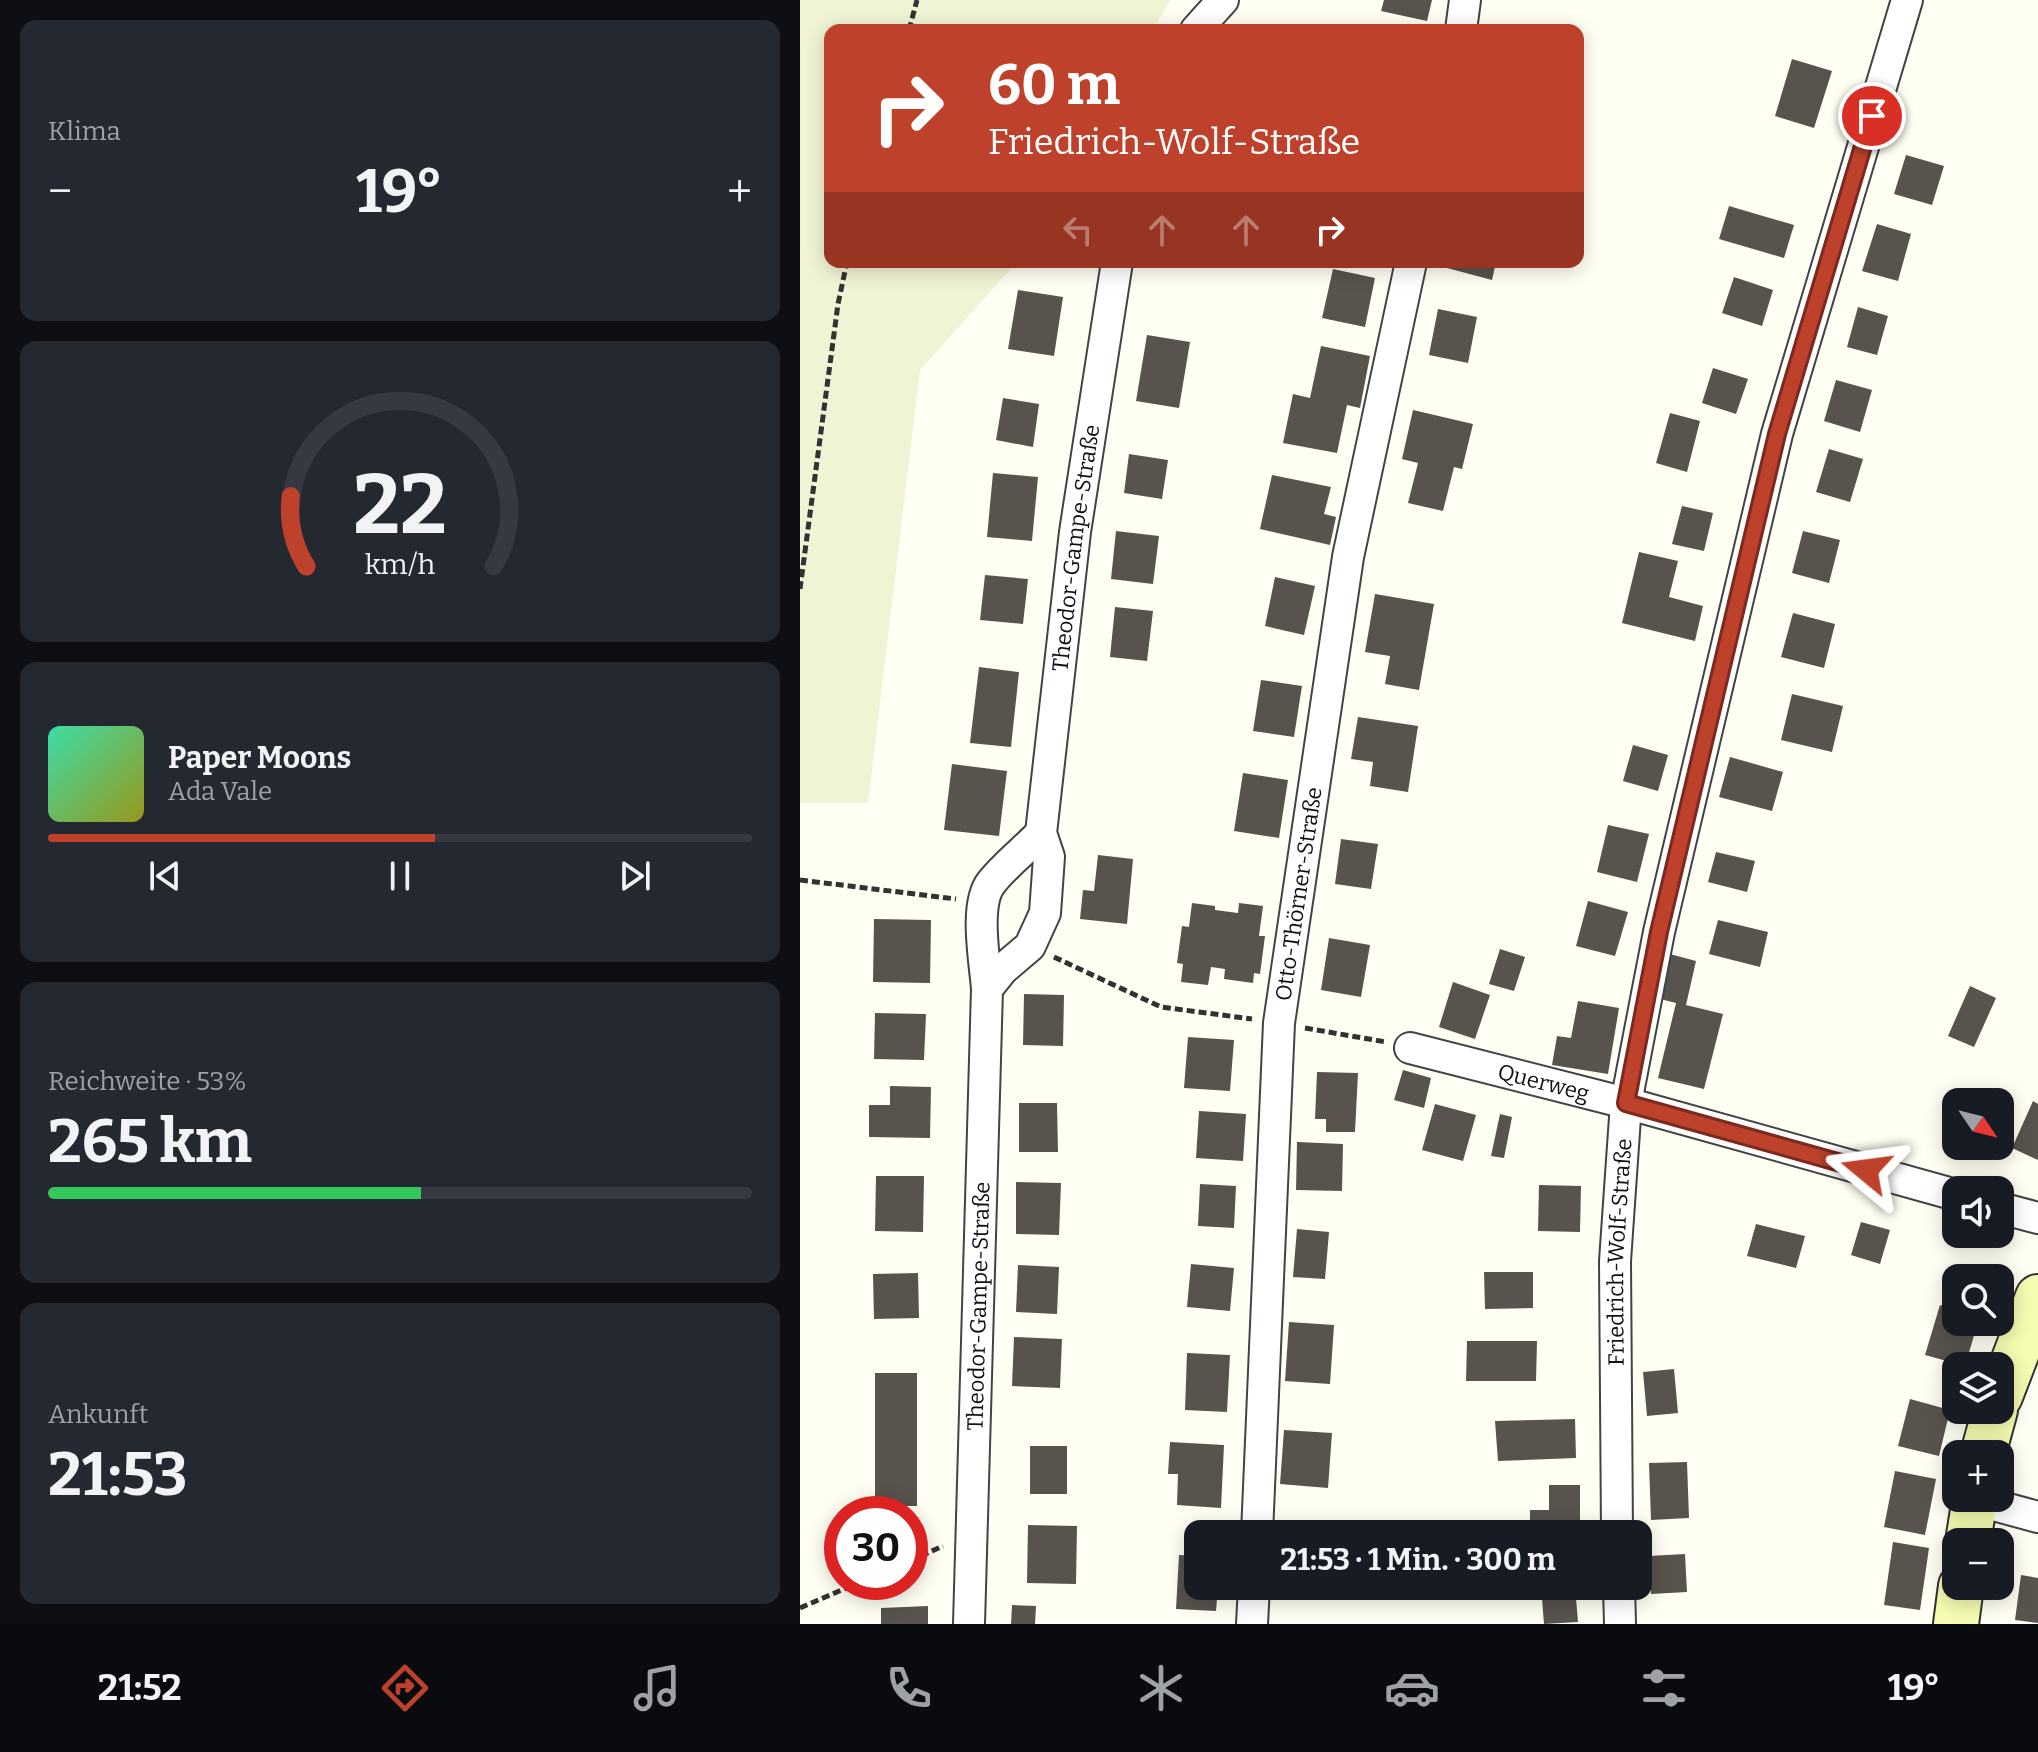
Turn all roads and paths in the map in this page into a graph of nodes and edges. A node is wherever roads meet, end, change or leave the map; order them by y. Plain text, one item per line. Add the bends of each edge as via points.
1 (917, 0) edge
2 (1223, 0) edge
3 (1465, 0) edge
4 (1907, 0) edge
5 (911, 24) edge
6 (1201, 24) edge
7 (1462, 24) edge
8 (846, 268) edge
9 (1116, 268) edge
10 (1410, 268) edge
11 (800, 589) edge
12 (1041, 833) junction
13 (800, 880) edge
14 (983, 902) junction
15 (1030, 946) junction
16 (987, 989) junction
17 (1279, 1023) junction
18 (1401, 1046) joint
19 (1626, 1103) junction
20 (1942, 1191) edge
21 (2014, 1212) edge
22 (2038, 1218) edge
23 (2038, 1297) edge
24 (2014, 1360) edge
25 (1973, 1513) edge
26 (2038, 1517) edge
27 (1258, 1520) edge
28 (1617, 1520) edge
29 (824, 1598) edge
30 (1253, 1600) edge
31 (1619, 1600) edge
32 (1959, 1600) edge
33 (800, 1608) edge
34 (969, 1624) edge
35 (1252, 1624) edge
36 (1620, 1624) edge
37 (1956, 1624) edge

1 - 5 path
2 - 6 street
3 - 7 street
4 - 19 street, Friedrich-Wolf-Straße via 1777,434 1659,932
8 - 11 path
9 - 12 street, Theodor-Gampe-Straße via 1075,532
10 - 17 street, Otto-Thörner-Straße via 1348,557
12 - 14 street via 989,885
12 - 15 street, Theodor-Gampe-Straße via 1049,857 1045,913
13 - 14 path
14 - 16 street, Theodor-Gampe-Straße
15 - 16 street, Theodor-Gampe-Straße
15 - 17 path via 1161,1007
16 - 34 street, Theodor-Gampe-Straße
17 - 18 path
17 - 27 street, Otto-Thörner-Straße
18 - 19 street, Querweg
19 - 20 street, Querweg
19 - 28 street, Friedrich-Wolf-Straße via 1615,1261
21 - 22 street
23 - 24 street
25 - 26 street
29 - 33 path
30 - 35 street
31 - 36 street
32 - 37 street

